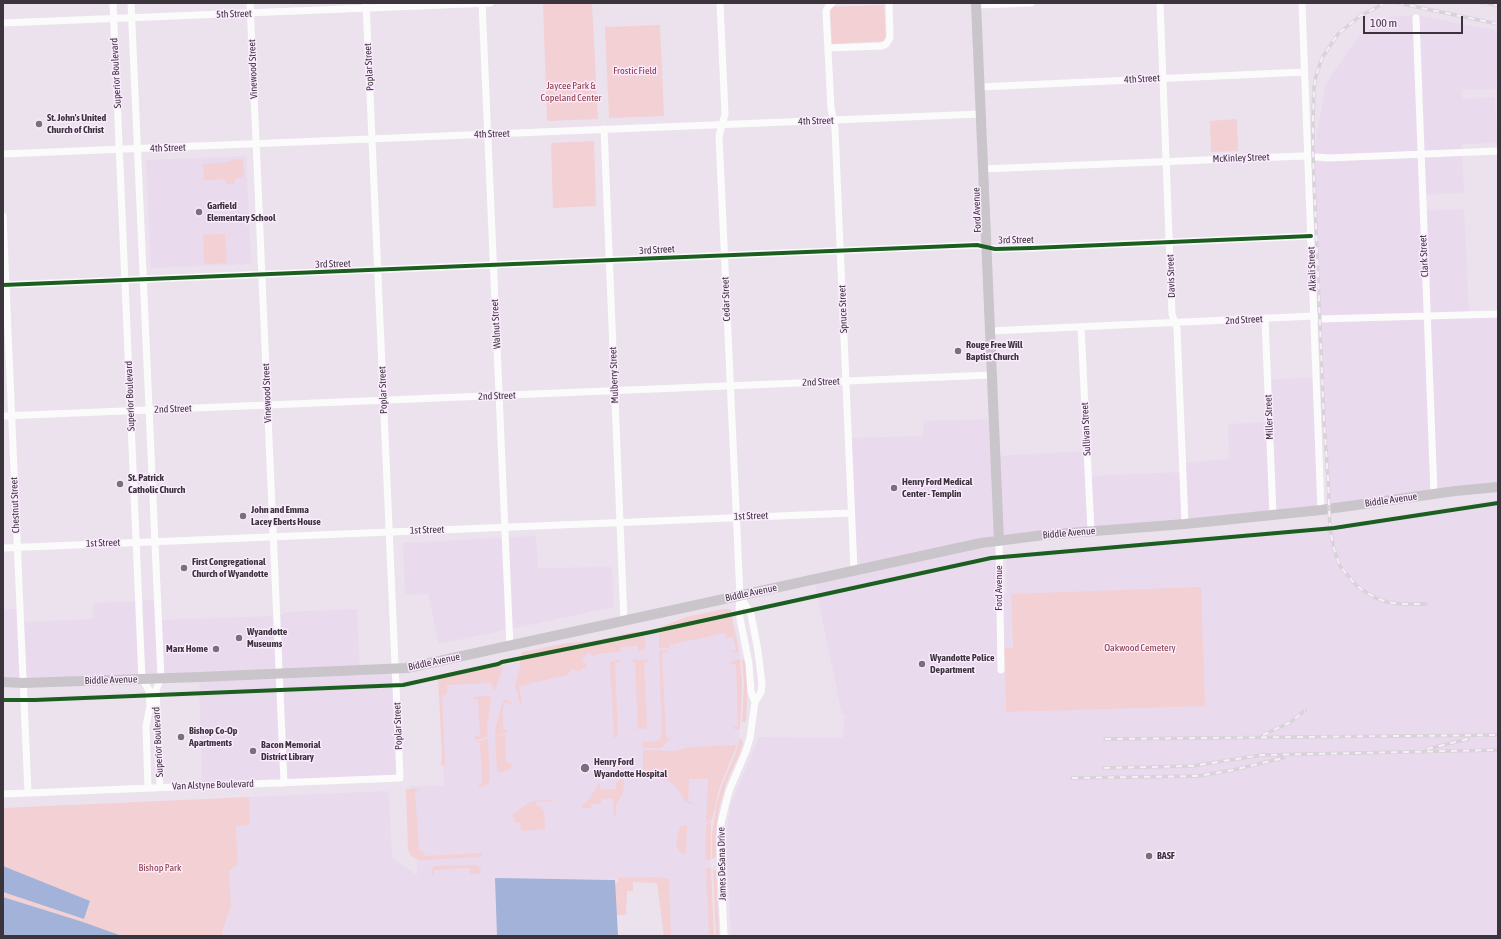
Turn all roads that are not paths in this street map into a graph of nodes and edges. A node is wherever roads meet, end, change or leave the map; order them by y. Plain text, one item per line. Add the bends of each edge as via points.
1 (113, 3) edge
2 (131, 3) edge
3 (250, 3) edge
4 (482, 3) edge
5 (490, 3) edge
6 (720, 3) edge
7 (832, 3) edge
8 (889, 3) edge
9 (1031, 3) edge
10 (1160, 3) edge
11 (1302, 3) edge
12 (976, 4) edge
13 (366, 6) edge
14 (250, 13) junction
15 (114, 18) junction
16 (132, 18) junction
17 (1416, 18) dead end
18 (3, 24) edge
19 (828, 48) junction
20 (1304, 72) junction
21 (1163, 78) junction
22 (980, 87) junction
23 (981, 114) junction
24 (833, 120) junction
25 (722, 124) junction
26 (604, 129) junction
27 (487, 134) junction
28 (372, 139) junction
29 (256, 144) junction
30 (138, 149) junction
31 (120, 150) junction
32 (1498, 151) edge
33 (3, 154) edge
34 (1420, 154) junction
35 (1308, 156) junction
36 (1166, 161) junction
37 (983, 169) junction
38 (3, 216) edge
39 (1311, 236) junction
40 (1170, 242) junction
41 (986, 247) junction
42 (840, 251) junction
43 (725, 255) junction
44 (610, 260) junction
45 (493, 265) junction
46 (378, 270) junction
47 (262, 274) junction
48 (126, 280) junction
49 (144, 280) junction
50 (4, 285) edge
51 (1498, 314) edge
52 (1314, 316) junction
53 (1427, 317) junction
54 (1265, 318) junction
55 (1175, 323) junction
56 (1081, 327) junction
57 (989, 331) junction
58 (991, 375) junction
59 (846, 381) junction
60 (730, 386) junction
61 (615, 391) junction
62 (499, 396) junction
63 (383, 401) junction
64 (267, 405) junction
65 (148, 410) junction
66 (130, 411) junction
67 (3, 416) edge
68 (12, 416) junction
69 (1498, 486) edge
70 (1434, 494) junction
71 (1321, 510) junction
72 (851, 512) junction
73 (1273, 516) junction
74 (736, 517) junction
75 (620, 522) junction
76 (1186, 524) junction
77 (504, 526) junction
78 (389, 531) junction
79 (1091, 531) junction
80 (273, 536) junction
81 (155, 541) junction
82 (999, 541) junction
83 (136, 542) junction
84 (17, 547) junction
85 (3, 548) edge
86 (854, 570) junction
87 (740, 596) junction
88 (624, 621) junction
89 (510, 646) junction
90 (395, 668) junction
91 (1001, 670) dead end
92 (279, 673) junction
93 (161, 678) junction
94 (142, 679) junction
95 (3, 682) edge
96 (23, 683) junction
97 (755, 702) junction
98 (400, 778) joint
99 (284, 783) junction
100 (160, 787) junction
101 (148, 788) junction
102 (28, 793) junction
103 (3, 794) edge
104 (724, 936) edge

1 - 15 street, Superior Boulevard
2 - 16 street, Superior Boulevard
3 - 14 street, Vinewood Street
4 - 5 street, 5th Street
4 - 13 street, 5th Street
4 - 27 street, Walnut Street
6 - 25 street, Cedar Street via 725,112
7 - 19 street, Spruce Street via 826,11
8 - 19 street via 890,38 886,44
9 - 12 street
10 - 21 street, Davis Street
11 - 20 street, Alkali Street
12 - 22 main road, Ford Avenue
13 - 14 street, 5th Street
13 - 28 street, Poplar Street
14 - 16 street, 5th Street
14 - 29 street, Vinewood Street
15 - 16 street, 5th Street
15 - 18 street, 5th Street
15 - 31 street, Superior Boulevard
16 - 30 street, Superior Boulevard
17 - 34 street, Clark Street
19 - 24 street, Spruce Street
20 - 21 street, 4th Street
20 - 35 street, Alkali Street
21 - 22 street, 4th Street
21 - 36 street, Davis Street
22 - 23 main road, Ford Avenue
23 - 24 street, 4th Street
23 - 37 main road, Ford Avenue
24 - 25 street, 4th Street
24 - 42 street, Spruce Street
25 - 26 street, 4th Street
25 - 43 street, Cedar Street via 720,136
26 - 27 street, 4th Street
26 - 44 street, Mulberry Street
27 - 28 street, 4th Street
27 - 45 street, Walnut Street
28 - 29 street, 4th Street
28 - 46 street, Poplar Street
29 - 30 street, 4th Street
29 - 47 street, Vinewood Street
30 - 31 street, 4th Street
30 - 49 street, Superior Boulevard
31 - 33 street, 4th Street
31 - 48 street, Superior Boulevard
32 - 34 street, McKinley Street
34 - 35 street, McKinley Street via 1329,158
34 - 53 street, Clark Street
35 - 36 street, McKinley Street
35 - 39 street, Alkali Street
36 - 37 street, McKinley Street
36 - 40 street, Davis Street
37 - 41 main road, Ford Avenue
38 - 50 street, Chestnut Street
39 - 40 street, 3rd Street
39 - 52 street, Alkali Street
40 - 41 street, 3rd Street via 1032,248
40 - 55 street, Davis Street via 1172,314
41 - 42 street, 3rd Street via 977,245
41 - 57 main road, Ford Avenue
42 - 43 street, 3rd Street
42 - 59 street, Spruce Street
43 - 44 street, 3rd Street
43 - 60 street, Cedar Street
44 - 45 street, 3rd Street
44 - 61 street, Mulberry Street
45 - 46 street, 3rd Street
45 - 62 street, Walnut Street
46 - 47 street, 3rd Street
46 - 63 street, Poplar Street
47 - 49 street, 3rd Street
47 - 64 street, Vinewood Street
48 - 49 street, 3rd Street
48 - 50 street, 3rd Street
48 - 66 street, Superior Boulevard
49 - 65 street, Superior Boulevard
50 - 68 street, Chestnut Street
51 - 53 street, 2nd Street
52 - 53 street, 2nd Street via 1320,319
52 - 54 street, 2nd Street
52 - 71 street, Alkali Street
53 - 70 street, Clark Street
54 - 55 street, 2nd Street
54 - 73 street, Miller Street
55 - 56 street, 2nd Street
55 - 76 street, Davis Street
56 - 57 street, 2nd Street
56 - 79 street, Sullivan Street
57 - 58 main road, Ford Avenue
58 - 59 street, 2nd Street
58 - 82 main road, Ford Avenue
59 - 60 street, 2nd Street
59 - 72 street, Spruce Street
60 - 61 street, 2nd Street
60 - 74 street, Cedar Street
61 - 62 street, 2nd Street
61 - 75 street, Mulberry Street
62 - 63 street, 2nd Street
62 - 77 street, Walnut Street
63 - 64 street, 2nd Street
63 - 78 street, Poplar Street
64 - 65 street, 2nd Street
64 - 80 street, Vinewood Street
65 - 66 street, 2nd Street
65 - 81 street, Superior Boulevard
66 - 68 street, 2nd Street
66 - 83 street, Superior Boulevard
67 - 68 street, 2nd Street
68 - 84 street, Chestnut Street
69 - 70 main road, Biddle Avenue
70 - 71 main road, Biddle Avenue
71 - 73 main road, Biddle Avenue
72 - 74 street, 1st Street
72 - 86 street, Spruce Street
73 - 76 main road, Biddle Avenue
74 - 75 street, 1st Street
74 - 87 street, Cedar Street
75 - 77 street, 1st Street
75 - 88 street, Mulberry Street
76 - 79 main road, Biddle Avenue
77 - 78 street, 1st Street
77 - 89 street, Walnut Street
78 - 80 street, 1st Street
78 - 90 street, Poplar Street
79 - 82 main road, Biddle Avenue
80 - 81 street, 1st Street
80 - 92 street, Vinewood Street
81 - 83 street, 1st Street
81 - 93 street, Superior Boulevard
82 - 86 main road, Biddle Avenue
82 - 91 street, Ford Avenue
83 - 84 street, 1st Street
83 - 94 street, Superior Boulevard
84 - 85 street, 1st Street
84 - 96 street, Chestnut Street
86 - 87 main road, Biddle Avenue
87 - 88 main road, Biddle Avenue
87 - 97 street, James DeSana Drive via 739,613 750,664 751,692
87 - 97 street, James DeSana Drive via 751,614 761,668 761,692
88 - 89 main road, Biddle Avenue
89 - 90 main road, Biddle Avenue via 407,668
90 - 92 main road, Biddle Avenue
90 - 98 street, Poplar Street
92 - 93 main road, Biddle Avenue
92 - 99 street, Vinewood Street
93 - 94 main road, Biddle Avenue
93 - 100 street, Superior Boulevard via 156,690
94 - 96 main road, Biddle Avenue
94 - 101 street, Superior Boulevard via 149,690 150,706 146,726
95 - 96 main road, Biddle Avenue
96 - 102 street, Chestnut Street
97 - 104 street, James DeSana Drive via 750,738 729,791 721,823
98 - 99 street, Van Alstyne Boulevard
99 - 100 street, Van Alstyne Boulevard
100 - 101 street, Van Alstyne Boulevard
101 - 102 street, Van Alstyne Boulevard
102 - 103 street, Van Alstyne Boulevard

